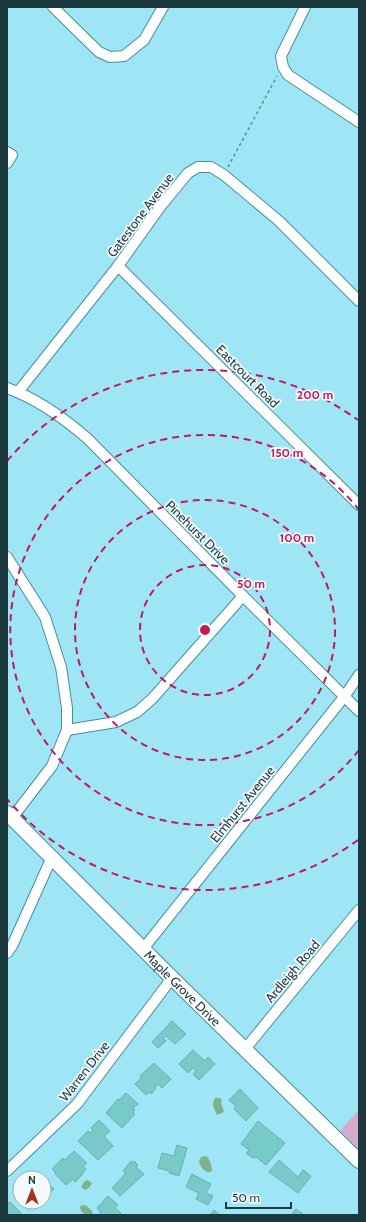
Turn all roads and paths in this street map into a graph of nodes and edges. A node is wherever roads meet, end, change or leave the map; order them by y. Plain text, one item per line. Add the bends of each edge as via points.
1 (53, 7) edge
2 (163, 7) edge
3 (304, 7) edge
4 (283, 67) junction
5 (359, 122) edge
6 (7, 152) edge
7 (7, 163) edge
8 (224, 175) junction
9 (118, 266) junction
10 (359, 301) edge
11 (7, 388) edge
12 (18, 392) junction
13 (359, 505) edge
14 (7, 557) edge
15 (243, 596) junction
16 (359, 674) edge
17 (344, 696) junction
18 (359, 711) edge
19 (67, 730) junction
20 (10, 815) edge
21 (52, 857) junction
22 (359, 910) edge
23 (143, 949) junction
24 (7, 953) edge
25 (172, 978) junction
26 (244, 1049) junction
27 (359, 1161) edge
28 (7, 1171) edge

1 - 2 street via 99,52 110,57 124,56 144,40
3 - 4 street via 281,56
4 - 5 street via 288,75
4 - 8 path
6 - 7 street via 12,156
8 - 9 street, Gatestone Avenue via 211,167 198,167 188,173 160,206
8 - 10 street, Gatestone Avenue via 278,221
9 - 12 street, Gatestone Avenue
9 - 13 street, Eastcourt Road
11 - 12 street, Pinehurst Drive
12 - 15 street, Pinehurst Drive via 43,405 88,439
14 - 19 street via 46,617 61,667 67,708
15 - 17 street, Pinehurst Drive
15 - 19 street via 152,699 137,712 116,722
16 - 17 street, Elmhurst Avenue
17 - 18 street, Pinehurst Drive
17 - 23 street, Elmhurst Avenue
19 - 20 street via 52,766
20 - 21 street, Maple Grove Drive
21 - 23 street, Maple Grove Drive
21 - 24 street
22 - 26 street, Ardleigh Road
23 - 25 street, Maple Grove Drive
25 - 26 street, Maple Grove Drive
25 - 28 street, Warren Drive via 77,1104
26 - 27 street, Maple Grove Drive

